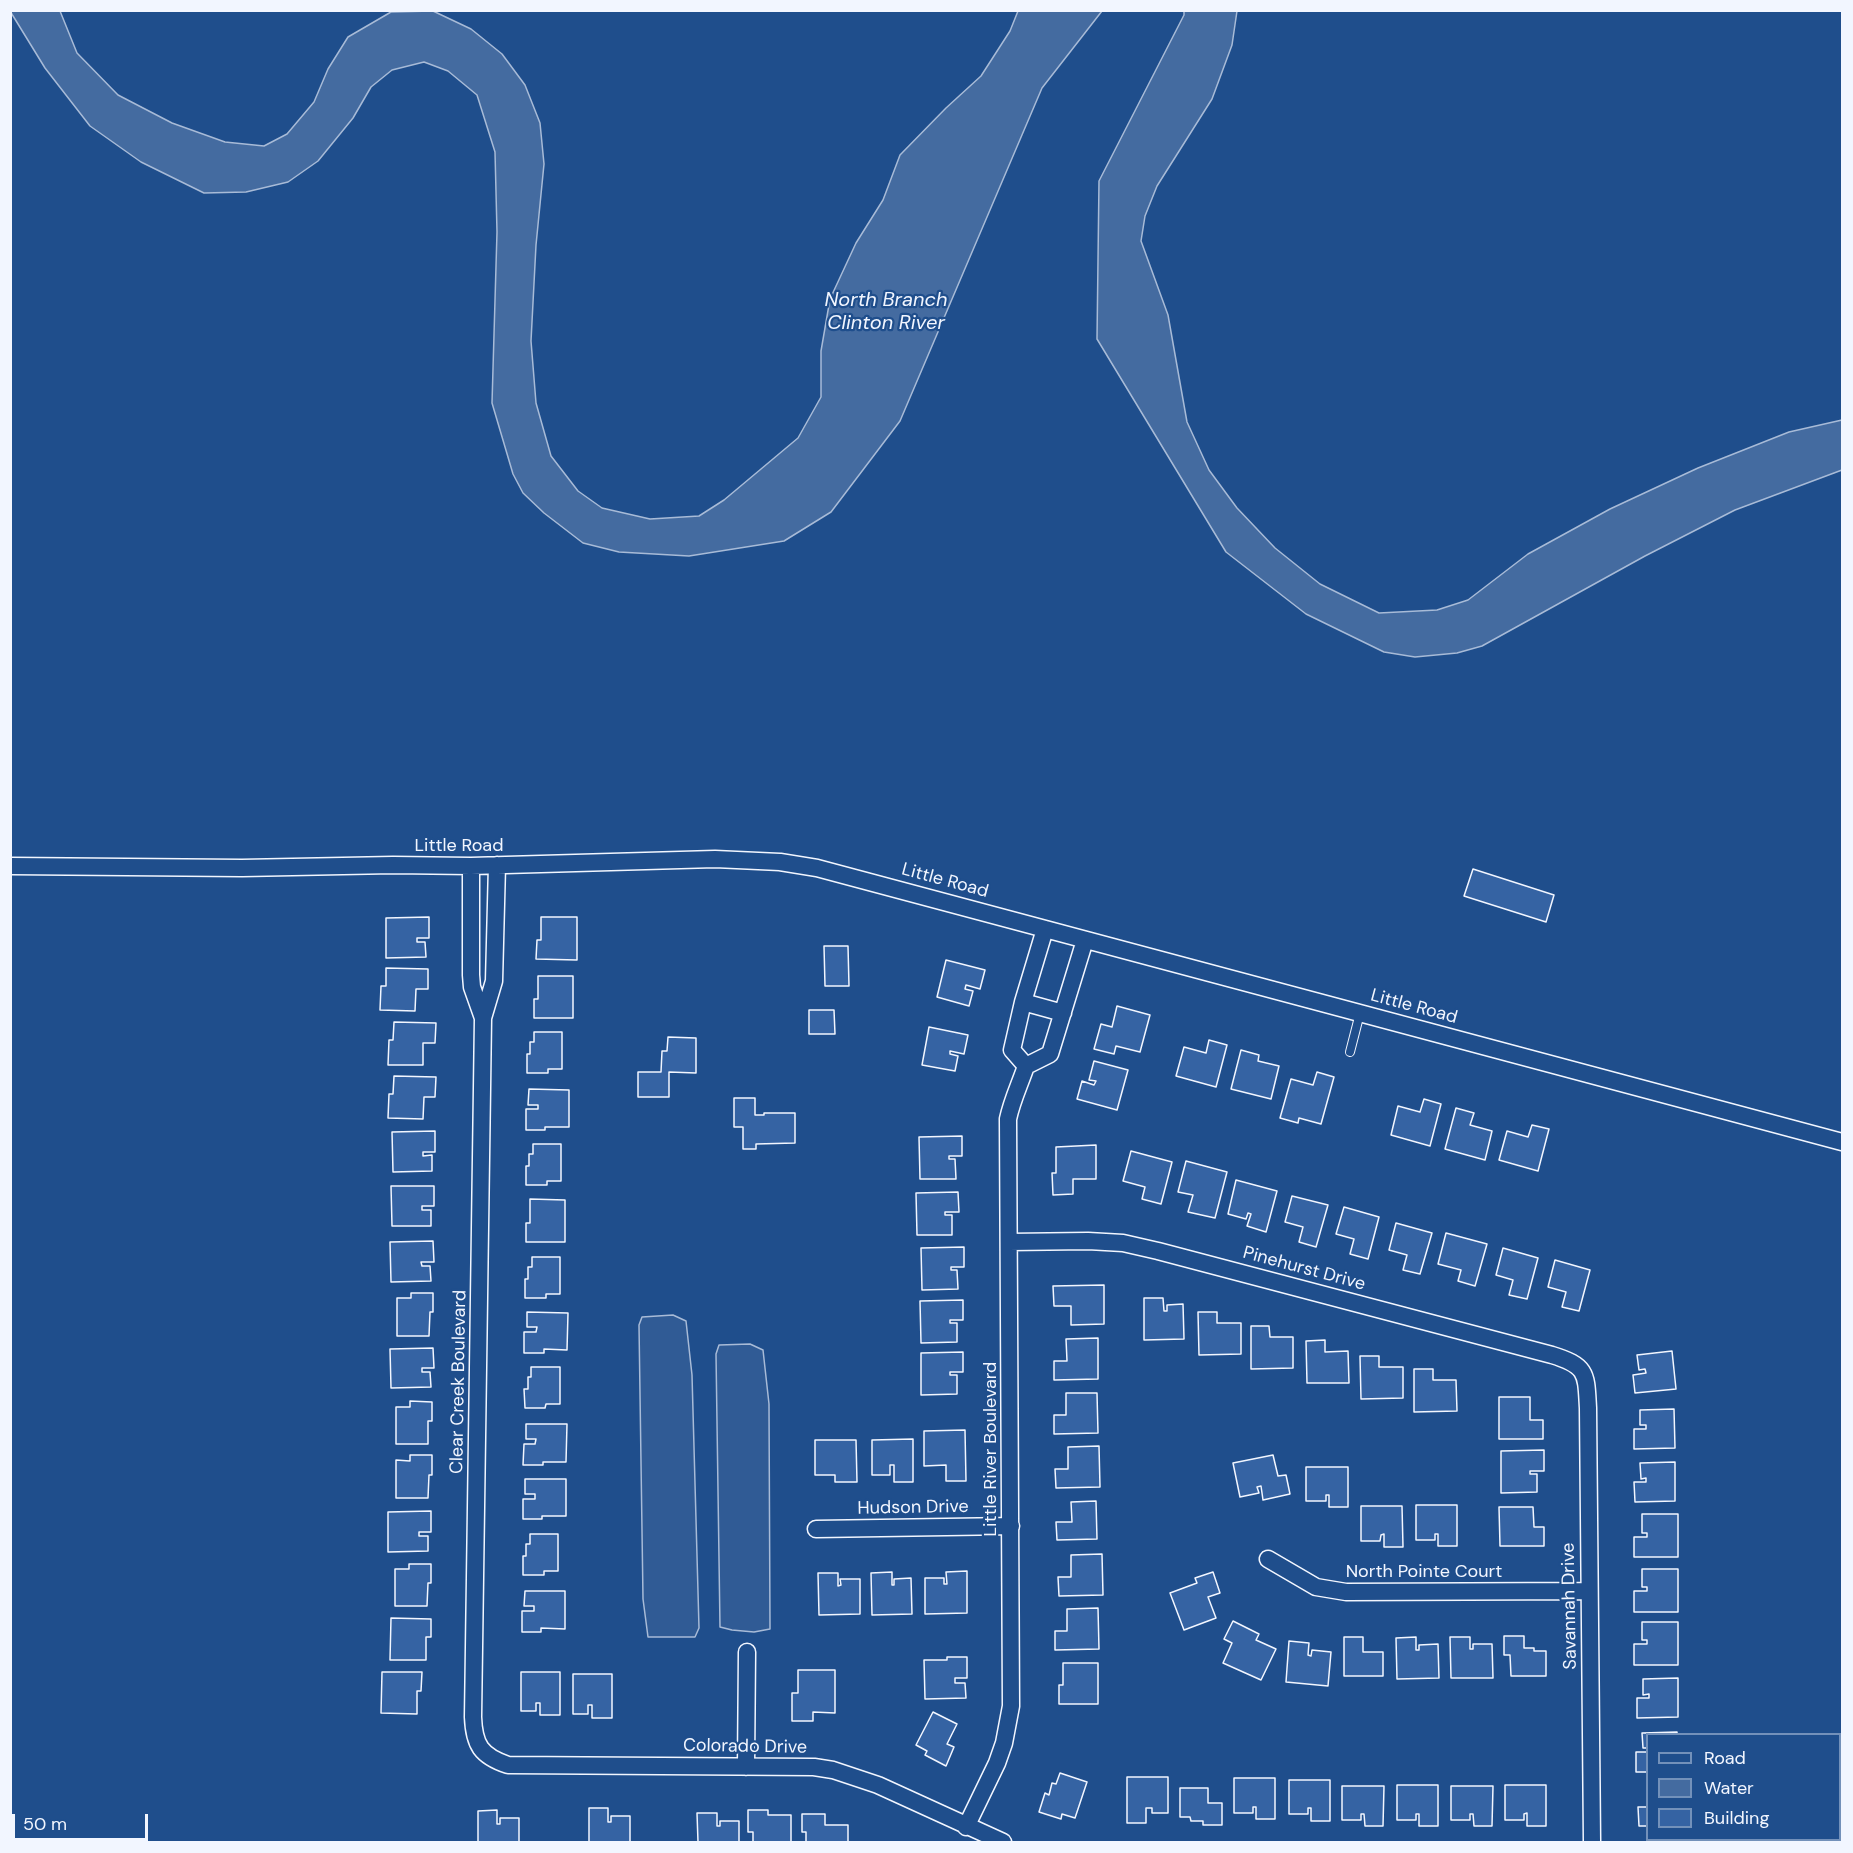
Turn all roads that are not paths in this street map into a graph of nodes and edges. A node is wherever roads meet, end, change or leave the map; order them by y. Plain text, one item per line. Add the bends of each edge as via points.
1 (497, 865) junction
2 (10, 866) edge
3 (471, 866) junction
4 (1045, 929) junction
5 (471, 934) junction
6 (494, 934) junction
7 (1084, 940) junction
8 (1023, 1002) junction
9 (1063, 1013) junction
10 (1360, 1013) junction
11 (483, 1018) junction
12 (1350, 1052) dead end
13 (1026, 1066) junction
14 (1842, 1142) edge
15 (1009, 1242) junction
16 (1582, 1370) joint
17 (1011, 1526) junction
18 (816, 1529) dead end
19 (1268, 1559) dead end
20 (1589, 1591) junction
21 (747, 1652) dead end
22 (478, 1745) joint
23 (746, 1767) junction
24 (966, 1827) junction
25 (1002, 1842) edge
26 (1592, 1842) edge

1 - 3 street, Little Road
1 - 4 street, Little Road via 715,859 780,862 837,872
1 - 6 street, Clear Creek Boulevard
2 - 3 street, Little Road
3 - 5 street, Clear Creek Boulevard
4 - 7 street, Little Road
4 - 8 street
5 - 6 street
5 - 11 street, Clear Creek Boulevard via 472,987
6 - 11 street, Clear Creek Boulevard via 494,981
7 - 9 street
7 - 10 street, Little Road
8 - 9 street
8 - 13 street via 1012,1050
9 - 13 street via 1050,1054
10 - 12 lane
10 - 14 street, Little Road
11 - 22 street, Clear Creek Boulevard via 473,1717
13 - 15 street, Little River Boulevard via 1008,1119
15 - 16 street, Pinehurst Drive via 1123,1243 1552,1355
15 - 17 street, Little River Boulevard
16 - 20 street, Savannah Drive via 1587,1379
17 - 18 street, Hudson Drive
17 - 24 street, Little River Boulevard via 1011,1706 997,1763
19 - 20 street, North Pointe Court via 1316,1587 1346,1592
20 - 26 street, Savannah Drive
21 - 23 street
22 - 23 street, Colorado Drive via 487,1756 508,1765
23 - 24 street, Colorado Drive via 833,1770 878,1785
24 - 25 street, Colorado Drive

